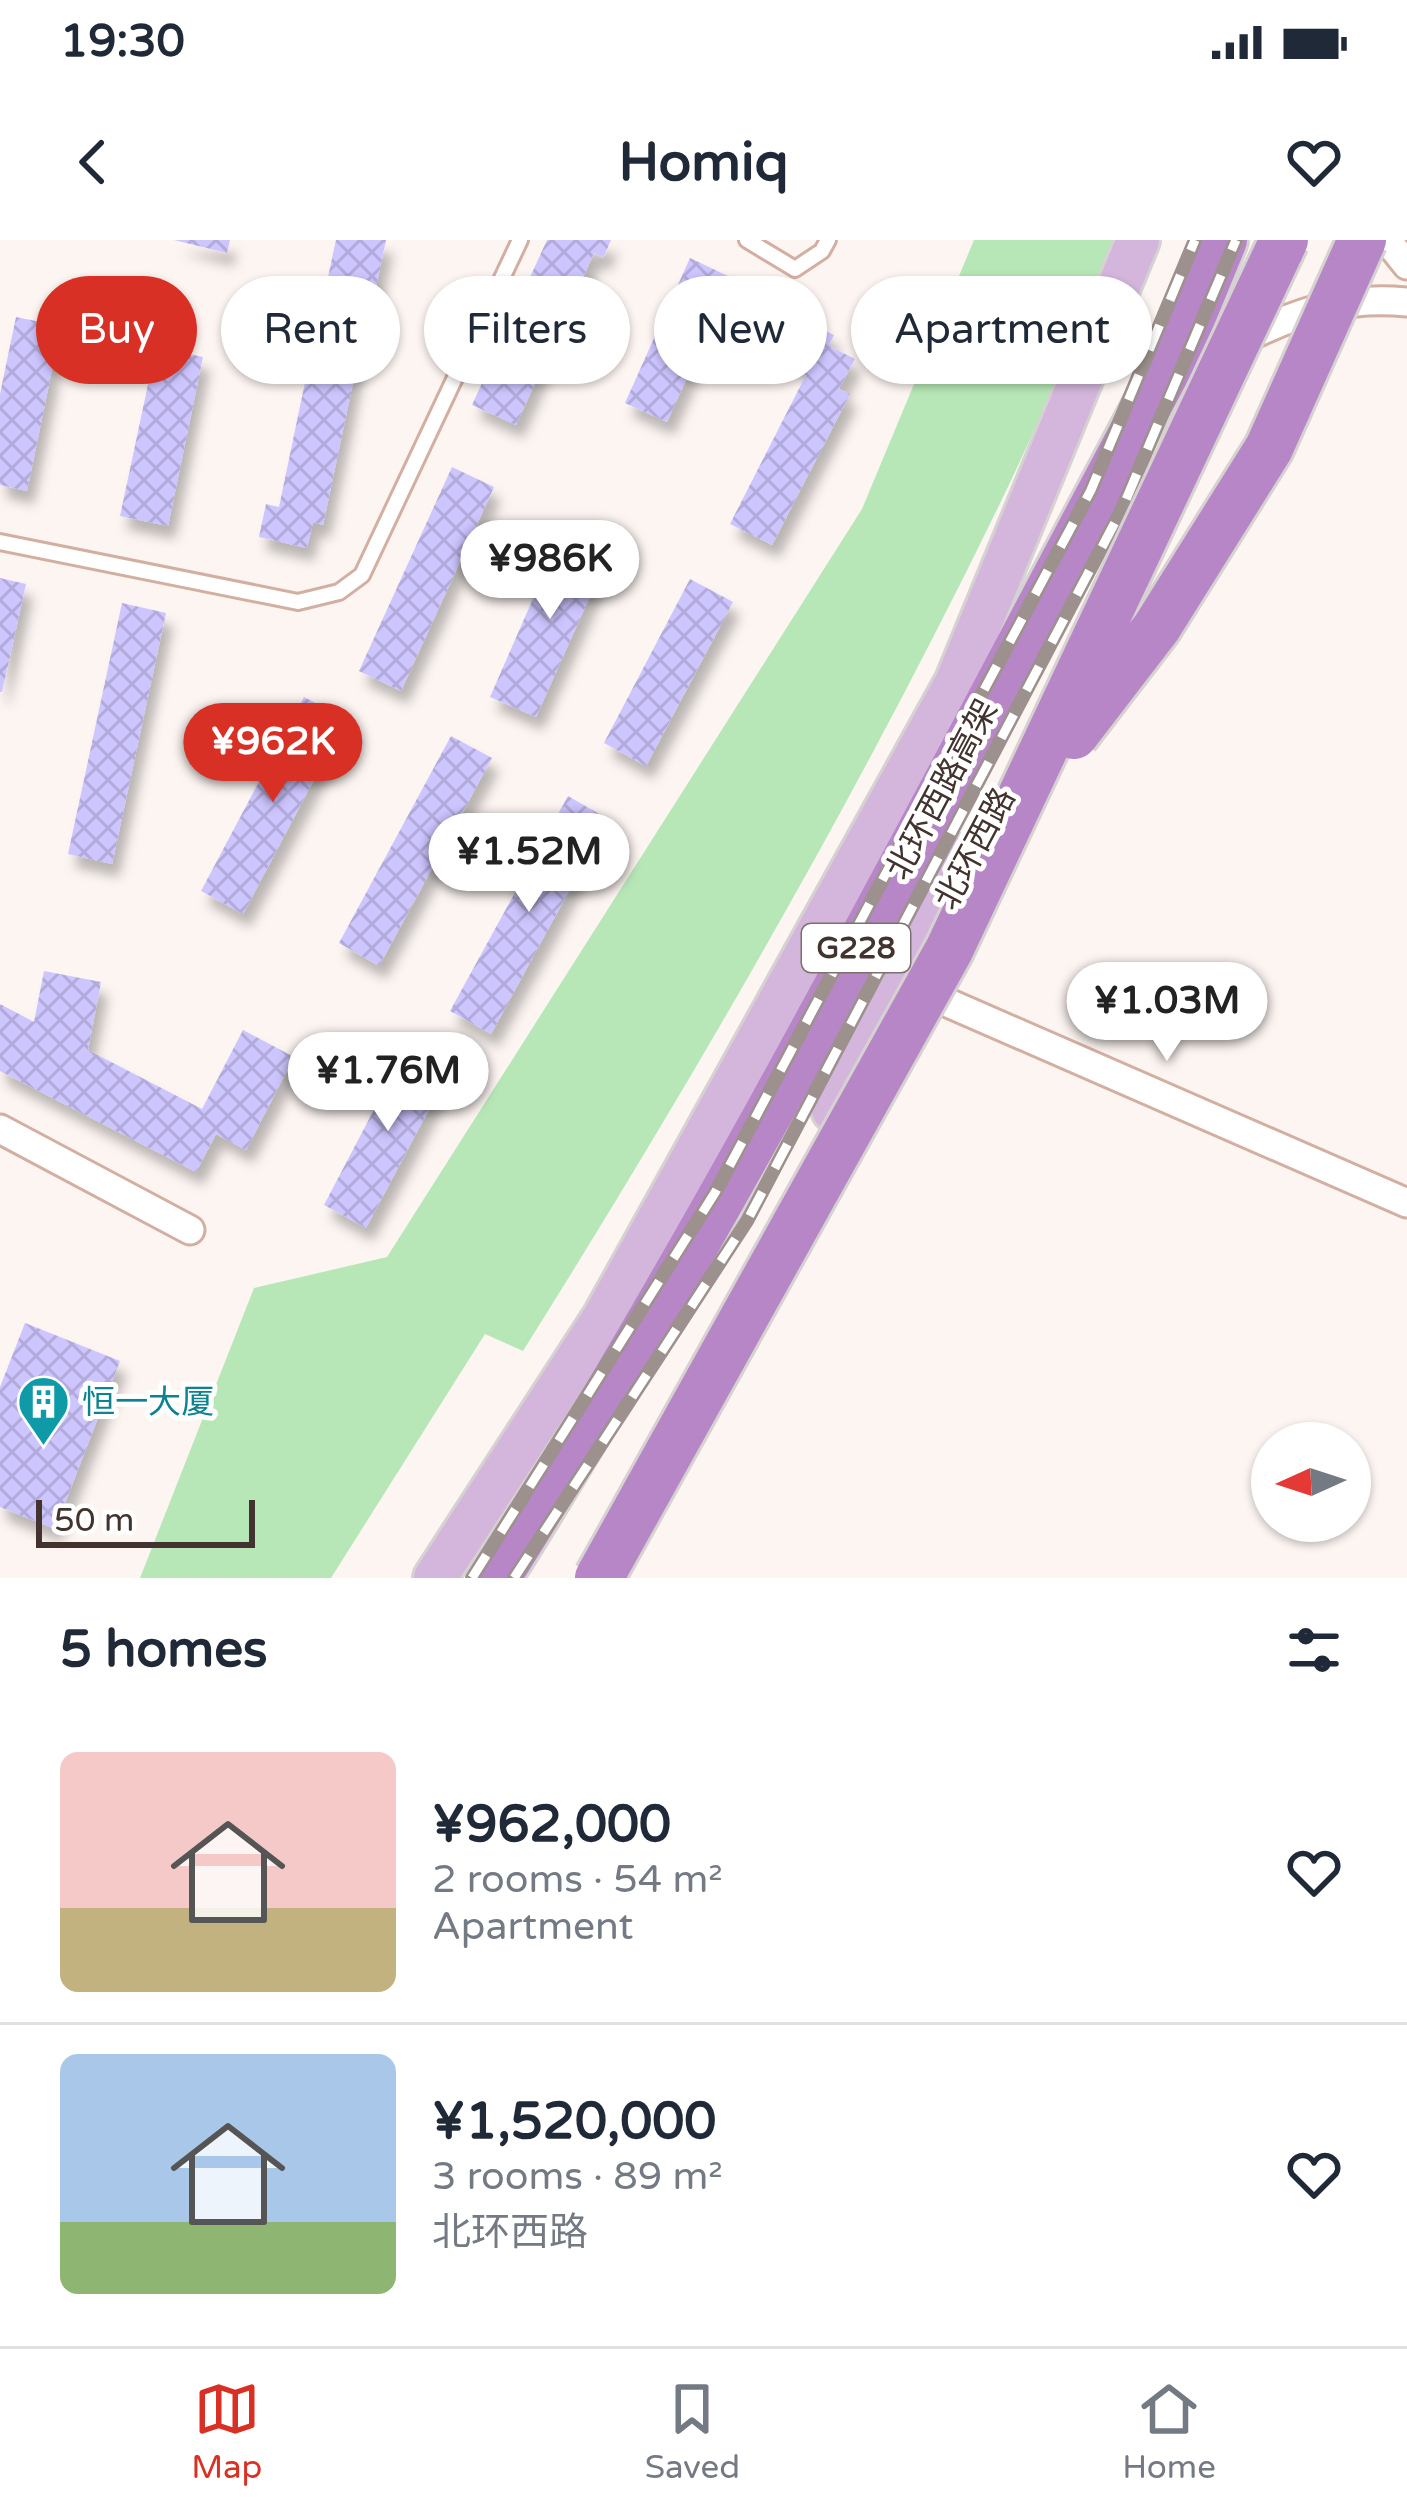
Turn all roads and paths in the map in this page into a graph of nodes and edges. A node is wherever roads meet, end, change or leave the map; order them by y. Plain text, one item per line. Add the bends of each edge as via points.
1 (520, 240) edge
2 (747, 240) edge
3 (828, 240) edge
4 (1138, 240) edge
5 (1214, 240) edge
6 (1223, 240) edge
7 (1283, 240) edge
8 (1297, 240) edge
9 (1362, 240) edge
10 (1387, 240) edge
11 (1407, 265) edge
12 (1407, 302) edge
13 (1196, 306) junction
14 (1250, 336) junction
15 (0, 542) edge
16 (1013, 815) junction
17 (902, 983) junction
18 (0, 1129) edge
19 (1407, 1203) edge
20 (190, 1230) dead end
21 (435, 1578) edge
22 (496, 1578) edge
23 (574, 1578) edge
24 (599, 1578) edge

1 - 15 lane via 362,575 339,592 298,602 246,596
2 - 3 lane via 795,269
4 - 21 main road via 956,683 605,1316
5 - 13 highway, G228
6 - 13 highway, 北环西路高架
7 - 16 highway, bridge
8 - 14 main road, 北环西路
9 - 16 highway, G228, bridge via 1269,448 1157,626
10 - 11 street
12 - 14 street via 1309,308
13 - 22 highway, 北环西路高架 / G228 via 619,1383
14 - 17 main road, 北环西路
16 - 24 highway, G228, bridge via 949,950
17 - 19 street
17 - 23 main road, 北环西路
18 - 20 street

